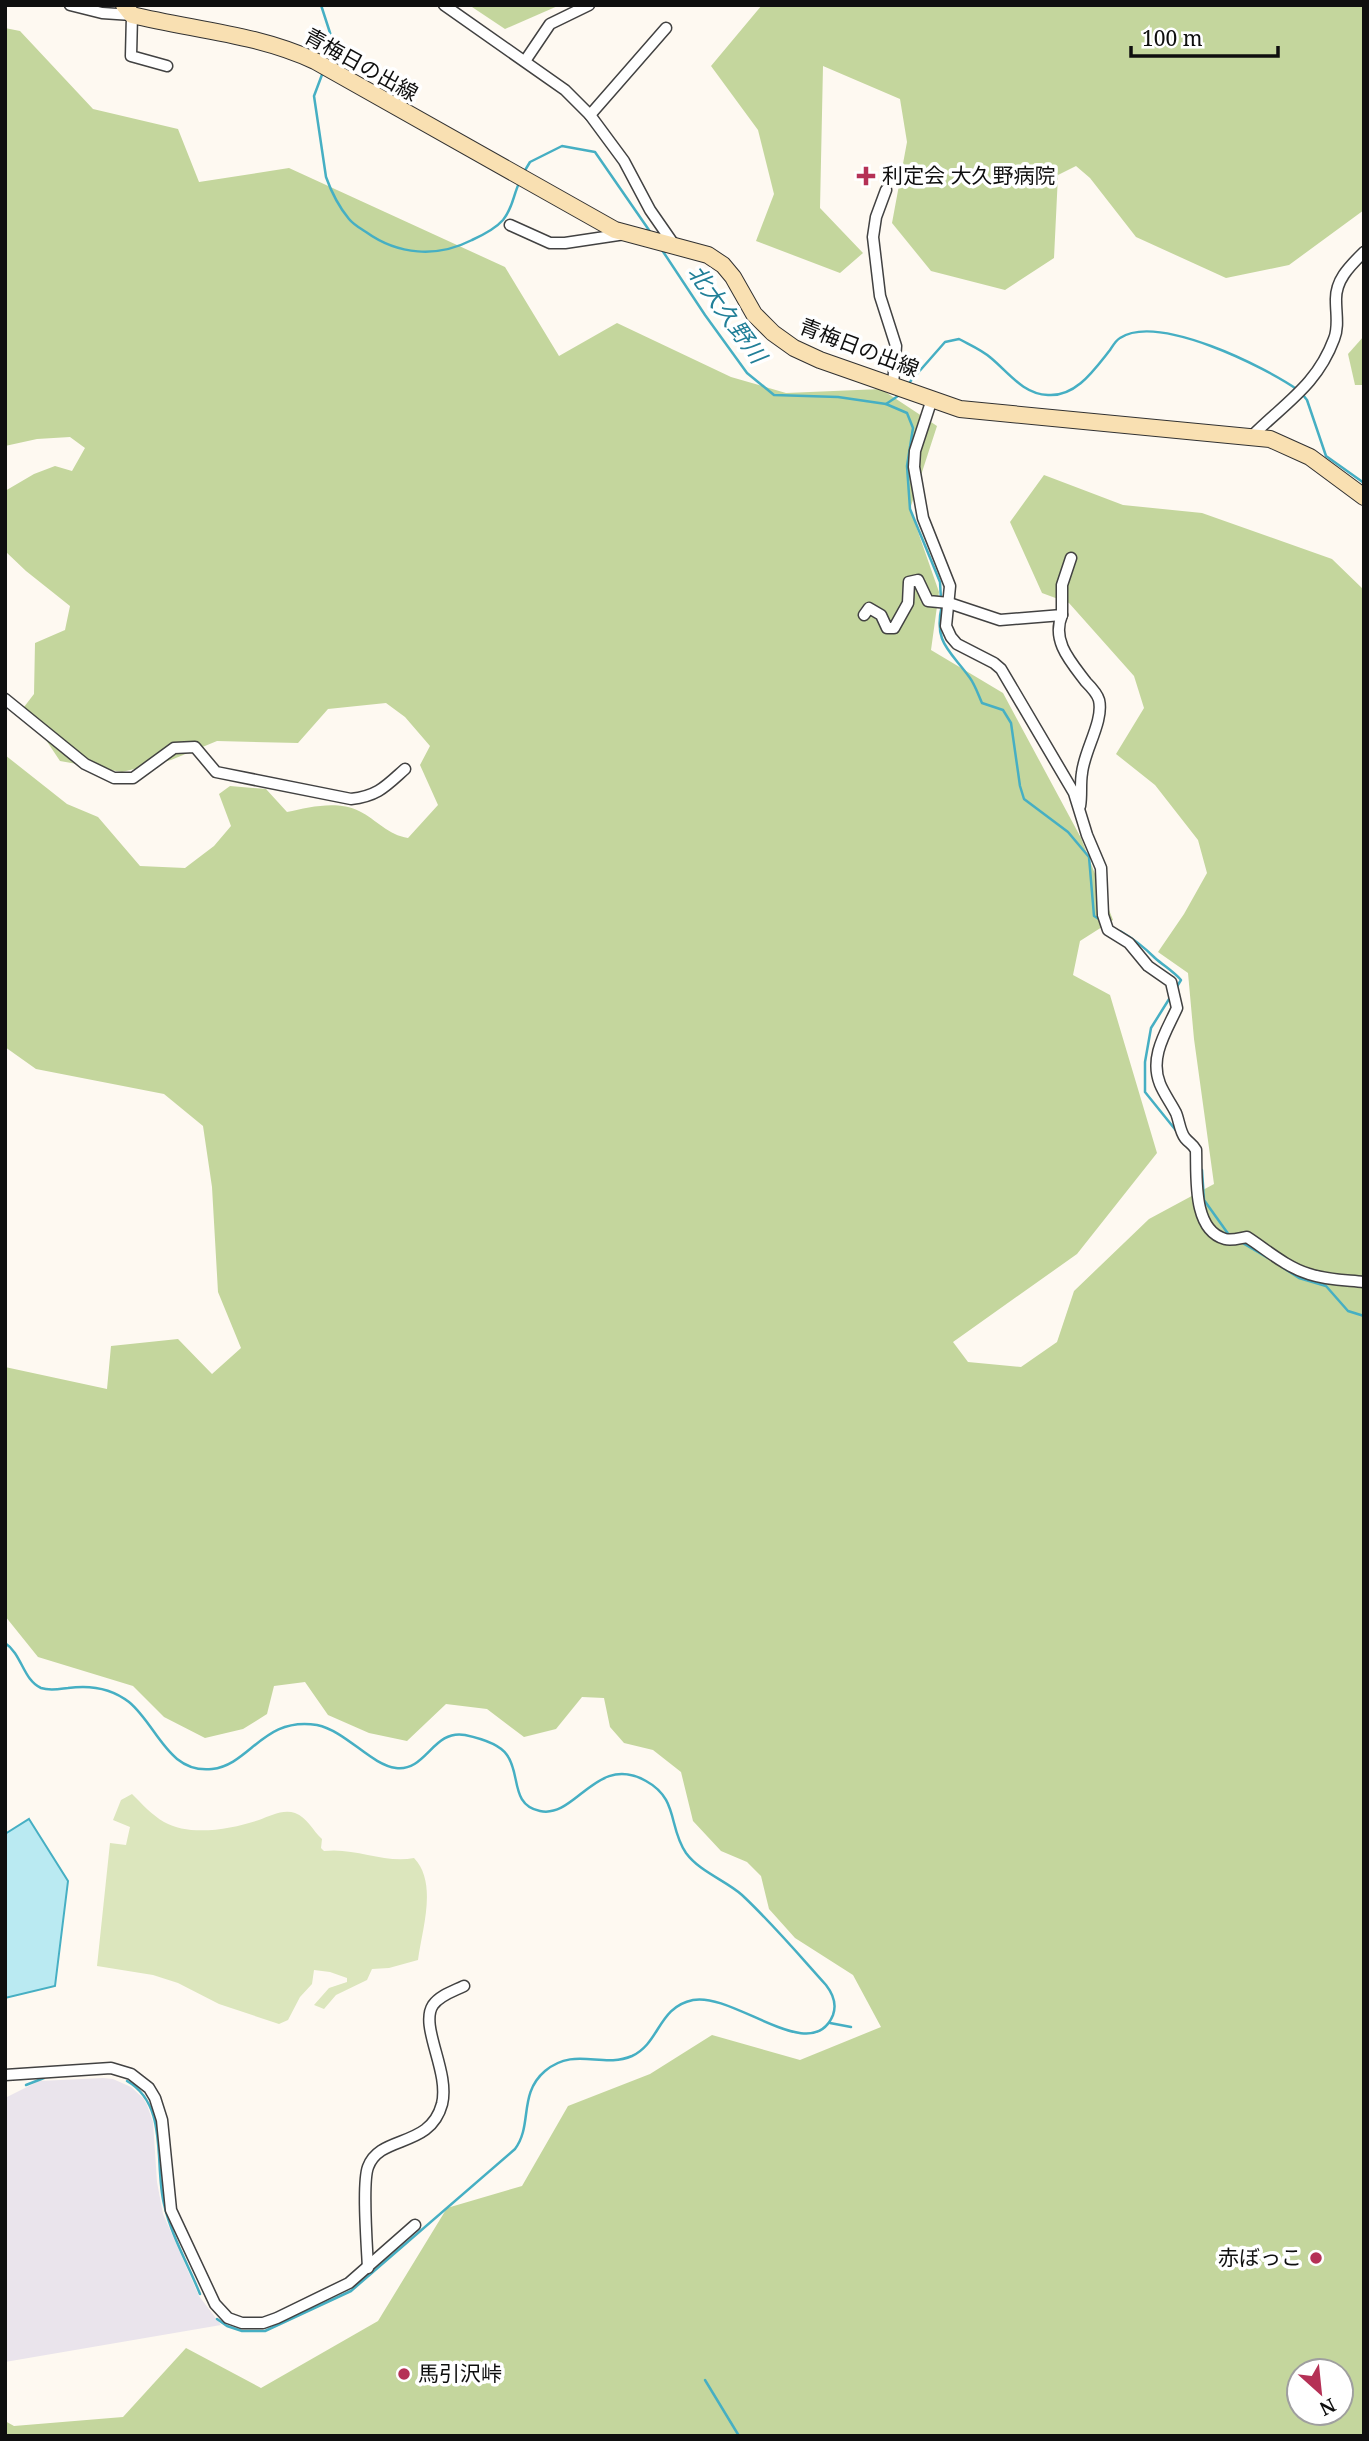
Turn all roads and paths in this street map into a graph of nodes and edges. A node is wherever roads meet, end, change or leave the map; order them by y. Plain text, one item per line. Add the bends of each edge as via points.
1 (70, 5) edge
2 (444, 5) edge
3 (589, 5) edge
4 (128, 10) edge
5 (666, 28) dead end
6 (525, 61) junction
7 (167, 66) dead end
8 (590, 114) junction
9 (886, 190) dead end
10 (510, 225) dead end
11 (627, 233) junction
12 (663, 243) junction
13 (1364, 252) edge
14 (902, 388) junction
15 (932, 399) junction
16 (1252, 436) junction
17 (1364, 497) edge
18 (1071, 558) dead end
19 (949, 603) junction
20 (864, 615) dead end
21 (1062, 615) junction
22 (5, 699) edge
23 (405, 768) dead end
24 (1080, 812) junction
25 (1364, 1282) edge
26 (464, 1986) dead end
27 (5, 2075) edge
28 (415, 2225) dead end
29 (368, 2268) junction

1 - 4 street via 102,13
2 - 6 street
3 - 6 street via 550,24
4 - 7 street via 131,56
4 - 11 main road, 青梅日の出線 via 263,41 315,61 587,216
5 - 8 street
6 - 8 street
8 - 12 street via 624,161
9 - 14 street via 873,237 880,296 896,346
10 - 11 street via 550,243
11 - 12 main road, 青梅日の出線
12 - 14 main road, 青梅日の出線 via 708,255 723,265 754,314 794,348
13 - 16 street via 1340,279 1335,336 1324,363 1305,388
14 - 15 main road, 青梅日の出線
15 - 16 main road, 青梅日の出線 via 960,409
15 - 19 street via 915,451 915,481 925,524 950,586
16 - 17 main road, 青梅日の出線 via 1310,457
18 - 21 street via 1062,585
19 - 20 street via 928,601 918,580 909,582 908,603 894,628 887,628 881,615 869,608
19 - 21 street via 1000,620
19 - 24 street via 946,626 951,637 1001,669 1074,793
21 - 24 street via 1057,634 1066,656 1098,697 1100,710 1081,774
22 - 23 street via 85,764 121,779 134,778 174,748 195,747 216,772 351,799 370,797
24 - 25 street via 1101,868 1108,930 1129,943 1174,988 1177,1008 1158,1051 1156,1071 1184,1137 1196,1150 1198,1206 1207,1225 1228,1241 1247,1237 1308,1274
26 - 29 street via 439,1998 429,2017 444,2077 439,2112 427,2130 379,2152 368,2168
27 - 29 street via 111,2068 131,2074 149,2088 162,2120 171,2210 209,2294 228,2318 251,2325 277,2318 332,2293
28 - 29 street

